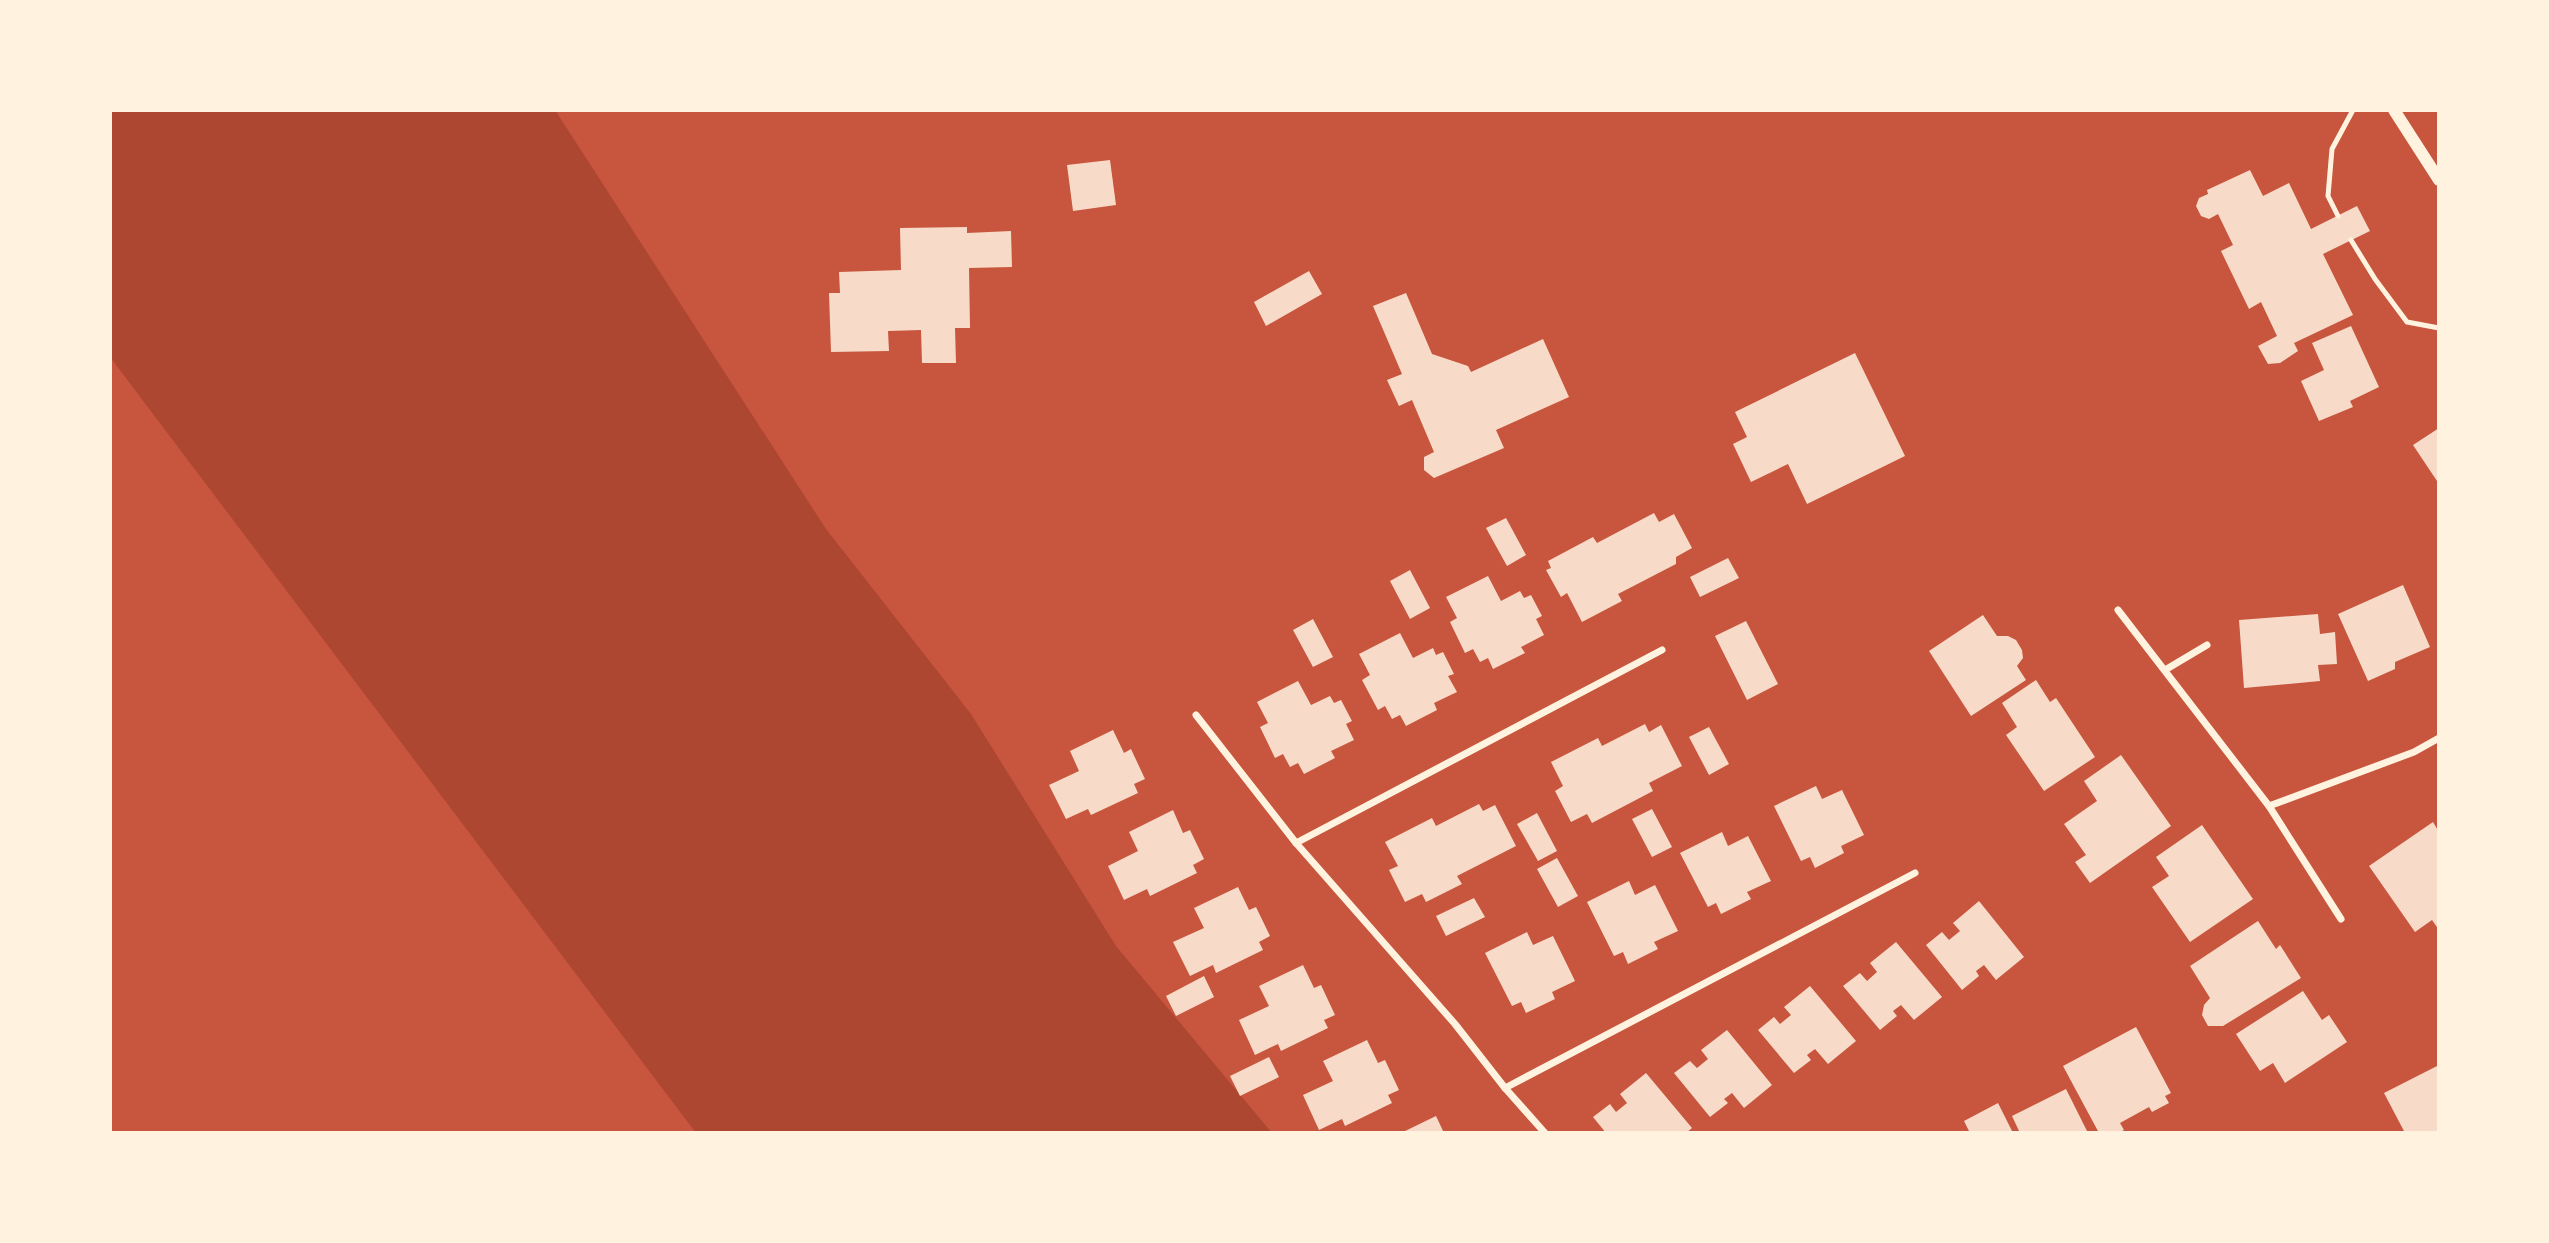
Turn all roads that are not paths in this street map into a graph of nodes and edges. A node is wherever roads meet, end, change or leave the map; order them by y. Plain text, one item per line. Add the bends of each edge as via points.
1 (2353, 110) edge
2 (2395, 110) edge
3 (2439, 180) edge
4 (2338, 216) dead end
5 (2351, 240) dead end
6 (2439, 328) edge
7 (2118, 610) dead end
8 (2207, 645) dead end
9 (1662, 650) dead end
10 (2165, 670) junction
11 (1196, 715) dead end
12 (2439, 738) edge
13 (2269, 806) junction
14 (1296, 843) junction
15 (1915, 873) dead end
16 (2341, 919) dead end
17 (1505, 1088) junction
18 (1545, 1133) edge

1 - 4 lane via 2332,149 2328,196
2 - 3 street
5 - 6 lane via 2407,323
7 - 10 street
8 - 10 street
9 - 14 street
10 - 13 street
11 - 14 street
12 - 13 street via 2414,752
13 - 16 street
14 - 17 street
15 - 17 street
17 - 18 street

